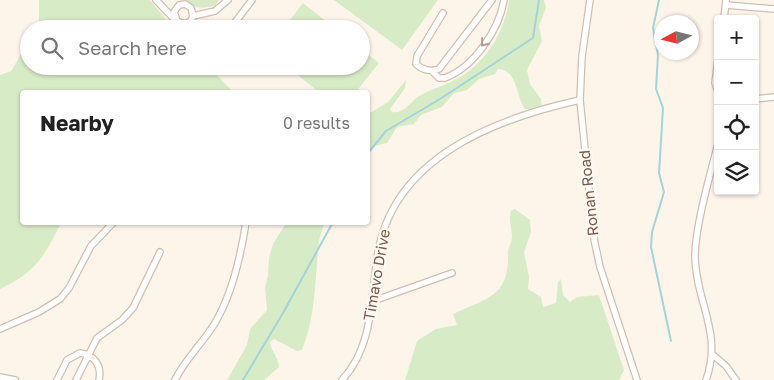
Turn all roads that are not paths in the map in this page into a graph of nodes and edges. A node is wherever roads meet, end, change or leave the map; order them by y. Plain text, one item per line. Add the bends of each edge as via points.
1 (156, 0) edge
2 (228, 0) edge
3 (252, 0) edge
4 (492, 0) edge
5 (504, 0) edge
6 (590, 0) edge
7 (182, 2) edge
8 (726, 2) edge
9 (162, 7) junction
10 (774, 9) edge
11 (174, 12) junction
12 (192, 13) junction
13 (443, 13) dead end
14 (724, 15) edge
15 (176, 20) edge
16 (178, 20) edge
17 (190, 20) edge
18 (237, 20) edge
19 (432, 71) junction
20 (774, 98) edge
21 (759, 99) edge
22 (580, 100) junction
23 (717, 150) edge
24 (110, 225) edge
25 (245, 225) edge
26 (160, 252) dead end
27 (452, 273) dead end
28 (373, 301) junction
29 (0, 329) edge
30 (88, 355) junction
31 (713, 356) junction
32 (0, 378) edge
33 (15, 380) edge
34 (57, 380) edge
35 (76, 380) edge
36 (100, 380) edge
37 (175, 380) edge
38 (342, 380) edge
39 (636, 380) edge
40 (706, 380) edge
41 (736, 380) edge

1 - 9 street
2 - 12 street via 218,9
3 - 18 street
4 - 19 street via 440,67
5 -> 19 street via 494,32 464,68 443,79
6 - 22 street, Ronan Road
7 - 11 street
7 - 12 street
8 - 10 street
8 - 14 street
9 - 11 street
9 - 15 street
11 - 16 street
12 - 17 street
13 - 19 street via 416,60 420,68
20 - 21 street
22 - 28 street, Timavo Drive via 480,133 443,154 415,176 384,228 377,256
22 - 39 street, Ronan Road via 596,253
23 - 31 street via 695,254
24 - 29 street via 91,246 69,288 60,298 39,312
25 - 37 street via 222,310
26 - 30 street via 132,308 122,320 97,338
27 - 28 street
28 - 38 street, Timavo Drive via 360,353
30 - 34 street via 80,353 71,357
30 - 35 street
30 - 36 street via 100,366
31 - 40 street
31 - 41 street
32 - 33 street

